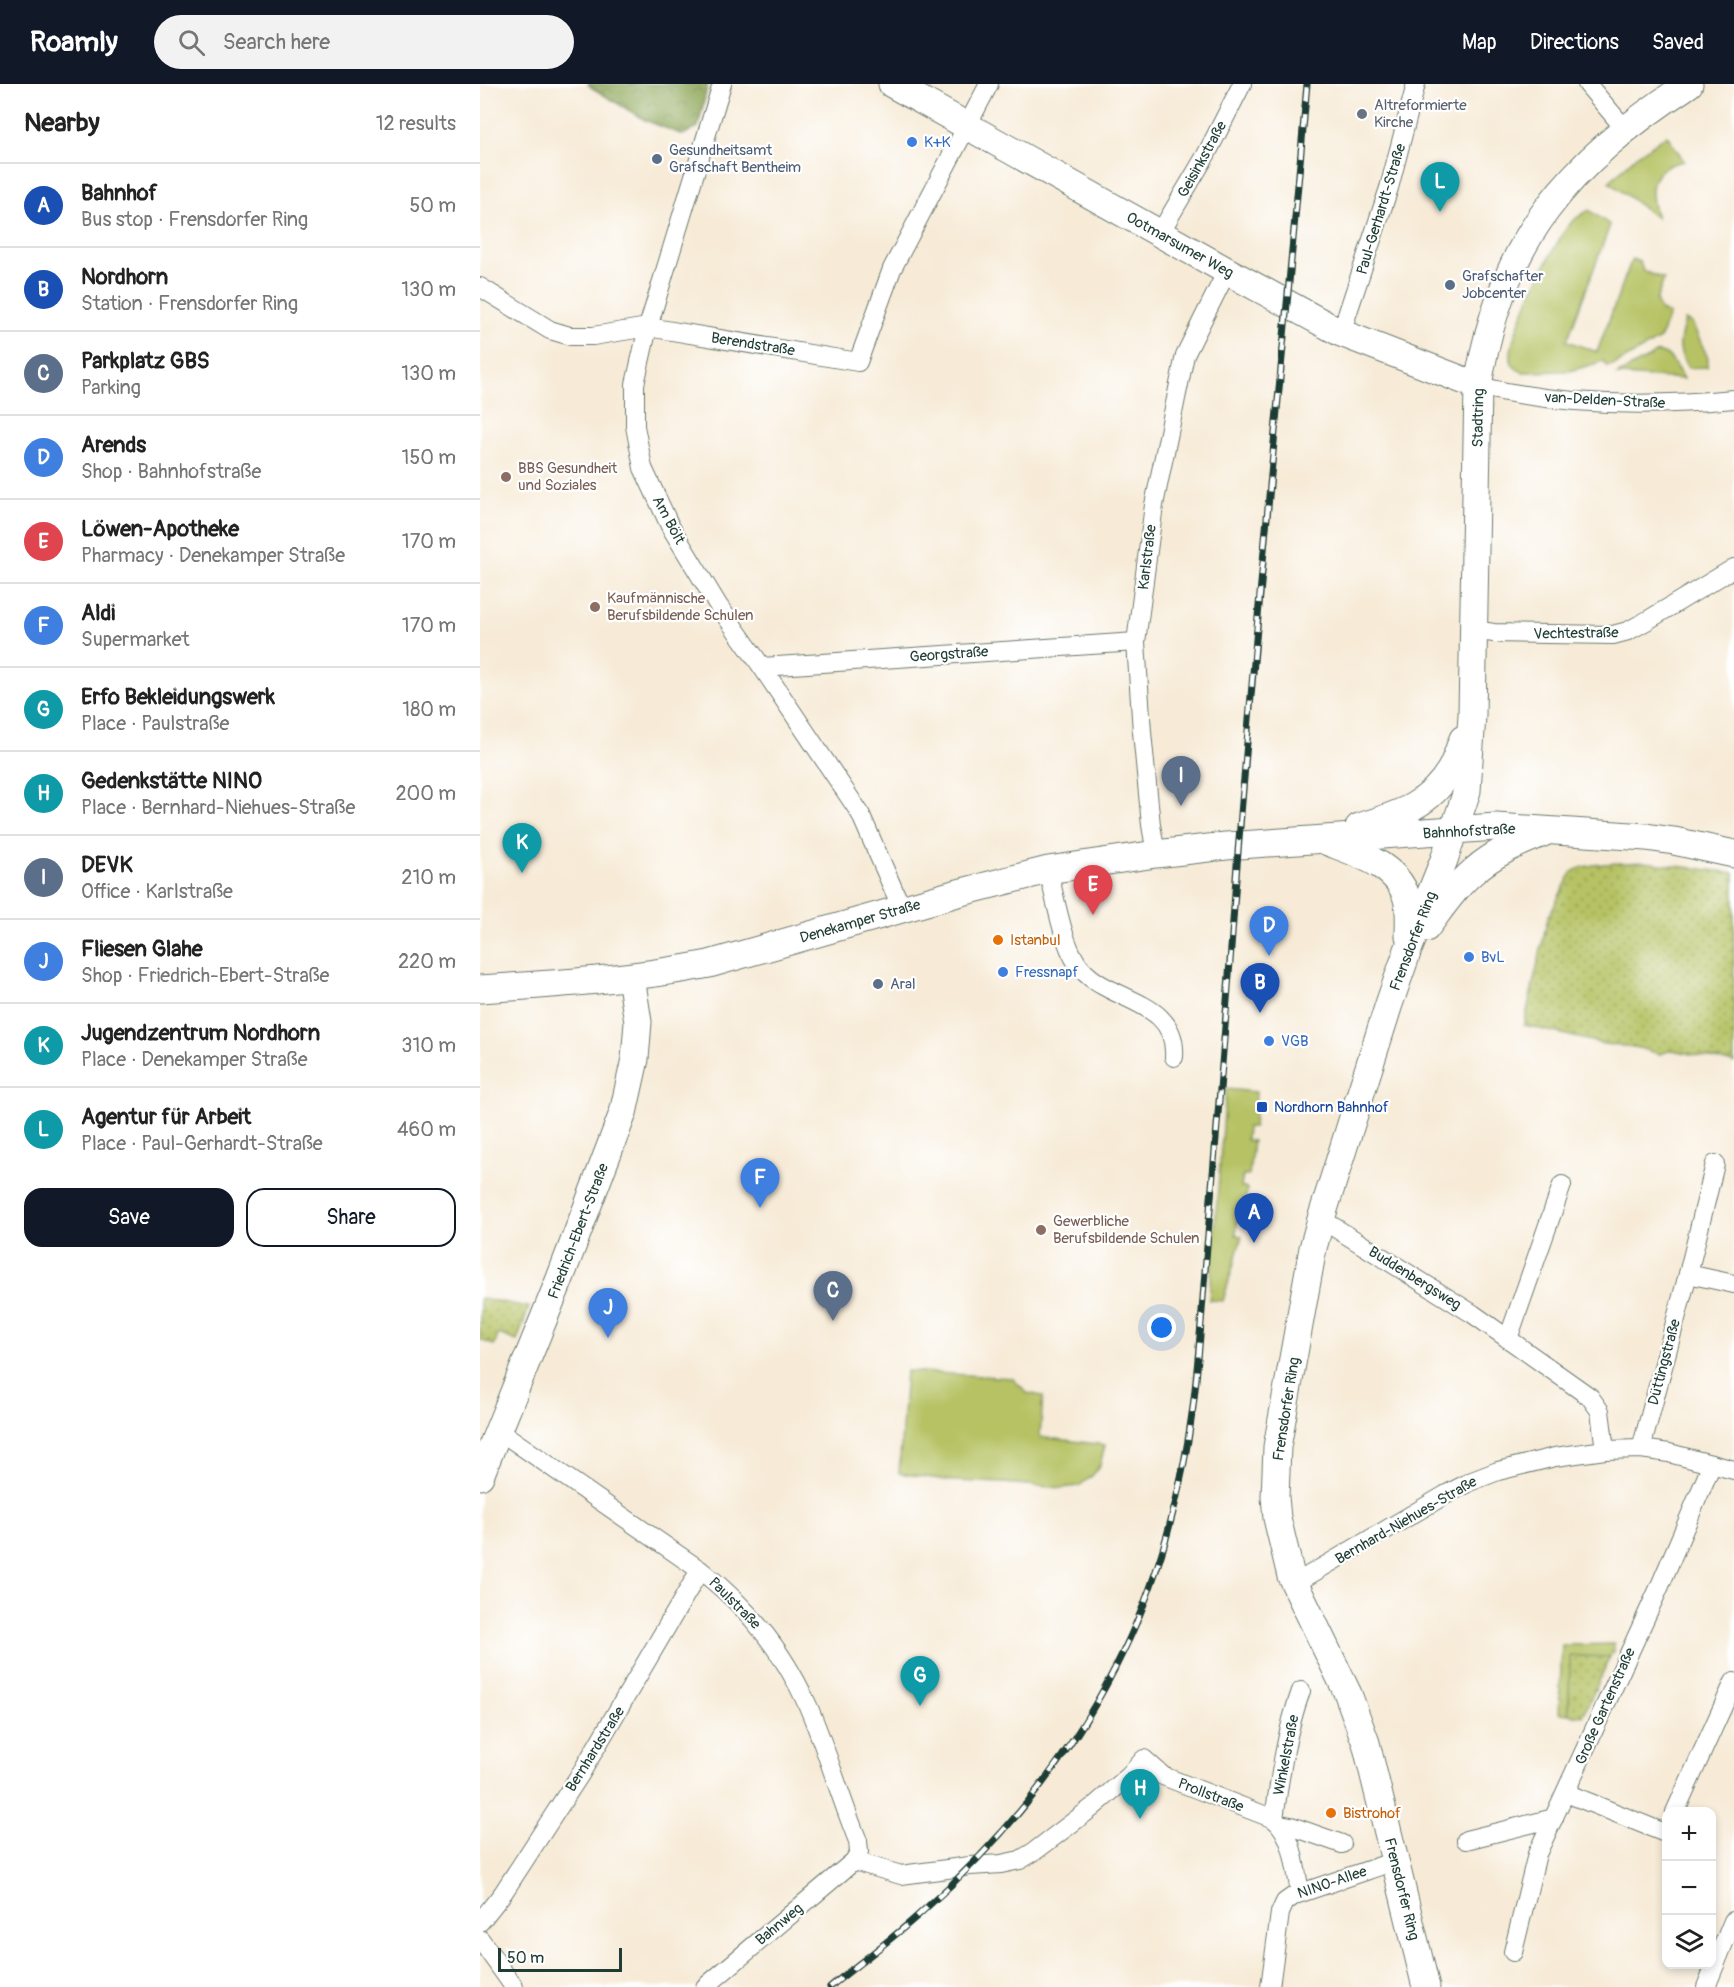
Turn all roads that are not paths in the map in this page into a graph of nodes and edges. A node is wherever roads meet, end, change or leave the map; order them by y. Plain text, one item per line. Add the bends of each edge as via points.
1 (722, 84) edge
2 (892, 84) edge
3 (989, 84) edge
4 (1242, 84) edge
5 (1416, 84) edge
6 (1587, 84) edge
7 (1689, 84) edge
8 (967, 126) junction
9 (1625, 129) junction
10 (1160, 233) junction
11 (1227, 271) junction
12 (480, 287) edge
13 (648, 327) junction
14 (1341, 333) junction
15 (1478, 386) junction
16 (1734, 399) edge
17 (1734, 568) edge
18 (1473, 630) junction
19 (1136, 642) junction
20 (762, 667) junction
21 (1472, 715) junction
22 (1455, 830) junction
23 (1550, 830) junction
24 (1322, 840) junction
25 (1239, 845) joint
26 (1156, 854) junction
27 (1734, 854) edge
28 (1048, 870) junction
29 (902, 909) junction
30 (1408, 950) junction
31 (631, 977) junction
32 (480, 989) edge
33 (1174, 1057) dead end
34 (1715, 1164) dead end
35 (1562, 1185) dead end
36 (1321, 1219) junction
37 (1688, 1274) junction
38 (1734, 1284) edge
39 (1509, 1339) junction
40 (498, 1430) junction
41 (1641, 1449) junction
42 (1605, 1450) junction
43 (1712, 1464) junction
44 (1734, 1470) edge
45 (480, 1476) edge
46 (700, 1570) junction
47 (1294, 1584) junction
48 (1734, 1682) edge
49 (1301, 1691) dead end
50 (1566, 1793) junction
51 (1677, 1807) edge
52 (1554, 1818) junction
53 (1277, 1822) junction
54 (1662, 1832) edge
55 (1466, 1840) dead end
56 (1342, 1844) dead end
57 (854, 1861) junction
58 (1395, 1861) junction
59 (1300, 1892) junction
60 (1733, 1921) edge
61 (480, 1922) edge
62 (480, 1939) edge
63 (1513, 1952) dead end
64 (514, 1987) edge
65 (705, 1987) edge
66 (1270, 1987) edge
67 (1426, 1987) edge
68 (1706, 1987) edge

1 - 13 street, Am Bölt
2 - 8 street, Ootmarsumer Weg
3 - 8 street
4 - 10 street, Geisinkstraße
5 - 14 street, Paul-Gerhardt-Straße via 1389,188
6 - 9 street
7 - 9 street, Stadtring
8 - 10 street, Ootmarsumer Weg
8 - 13 street, Berendstraße via 892,269 858,362
9 - 15 street, Stadtring via 1565,184 1516,257 1484,346
10 - 11 street, Ootmarsumer Weg
11 - 14 street, Ootmarsumer Weg
11 - 19 street, Karlstraße via 1185,355 1154,505
12 - 13 street, Berendstraße via 550,330 570,336
13 - 20 street, Am Bölt via 635,384 635,426 643,468 670,526
14 - 15 street, Ootmarsumer Weg
15 - 16 street, van-Delden-Straße via 1575,402 1682,403
15 - 18 street, Stadtring
17 - 18 street, Vechtestraße via 1648,620 1613,635
18 - 21 street, Stadtring
19 - 20 street, Georgstraße
19 - 26 street, Karlstraße
20 - 29 street, Am Bölt via 860,813
21 - 22 street, Stadtring via 1467,791
21 - 24 street via 1452,767 1431,794 1405,812
22 - 23 street, Bahnhofstraße
22 - 24 street, Bahnhofstraße
22 - 30 street, Frensdorfer Ring
23 - 27 street, Bahnhofstraße via 1655,838
23 - 30 street via 1508,848 1474,870
24 - 25 street, Bahnhofstraße
24 - 30 street via 1375,861 1400,885 1408,901
25 - 26 street, Denekamper Straße
26 - 28 street, Denekamper Straße
28 - 29 street, Denekamper Straße
28 - 33 street via 1076,963 1104,988 1145,1006 1161,1018 1170,1030
29 - 31 street, Denekamper Straße via 709,964
30 - 36 street, Frensdorfer Ring
31 - 32 street, Denekamper Straße
31 - 40 street, Friedrich-Ebert-Straße via 638,1022 635,1059 623,1113
34 - 37 street, Düttingstraße
35 - 39 street
36 - 39 street, Buddenbergsweg
36 - 47 street, Frensdorfer Ring via 1277,1447 1277,1518
37 - 38 street
37 - 41 street, Düttingstraße
39 - 42 street, Buddenbergsweg via 1590,1397 1602,1419
40 - 45 street, Friedrich-Ebert-Straße
40 - 46 street, Paulstraße
41 - 42 street, Bernhard-Niehues-Straße
41 - 43 street, Bernhard-Niehues-Straße
42 - 47 street, Bernhard-Niehues-Straße via 1555,1457 1472,1481
43 - 44 street, Bernhard-Niehues-Straße
43 - 50 street, Große Gartenstraße
46 - 57 street, Paulstraße via 737,1602 788,1667 809,1708 858,1841 859,1852
46 - 61 street, Bernhardstraße via 581,1773
47 - 58 street, Frensdorfer Ring via 1348,1694 1366,1743
48 - 51 street
49 - 53 street, Winkelstraße via 1286,1742
50 - 52 street, Große Gartenstraße
50 - 54 street
52 - 55 street
52 - 63 street, Große Gartenstraße via 1537,1854
53 - 56 street, Prollstraße
53 - 57 street, Prollstraße via 1163,1776 1144,1760 1093,1808 1020,1860 901,1875
53 - 59 street via 1290,1844
57 - 65 street, Bahnweg
58 - 59 street, NINO-Allee
58 - 67 street, Frensdorfer Ring
59 - 66 street, NINO-Allee via 1281,1907
60 - 68 street
62 - 64 street

